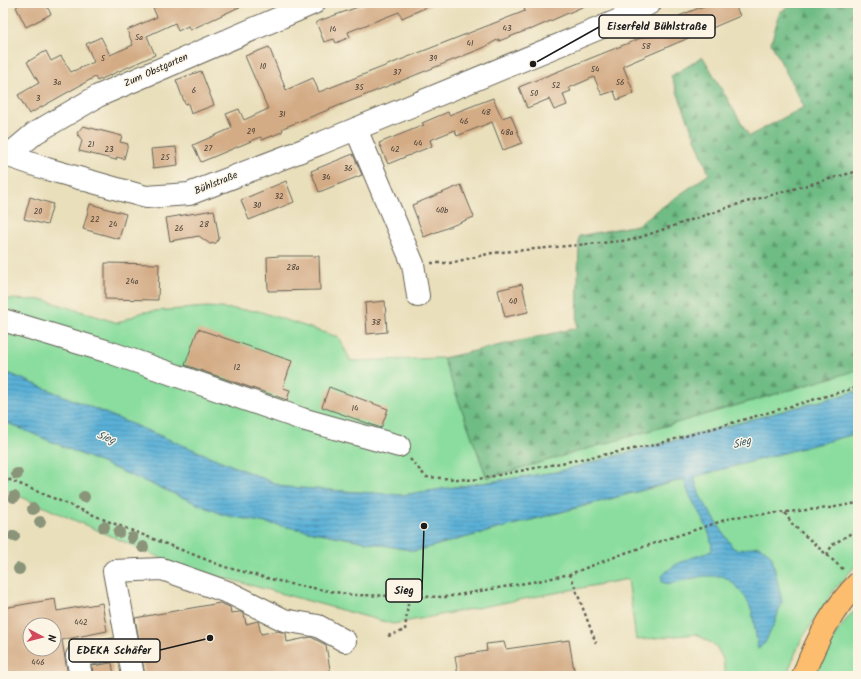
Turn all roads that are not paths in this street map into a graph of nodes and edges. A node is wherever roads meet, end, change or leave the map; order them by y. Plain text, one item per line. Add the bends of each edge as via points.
1 (314, 3) edge
2 (650, 3) edge
3 (356, 129) junction
4 (6, 154) edge
5 (418, 296) dead end
6 (3, 320) edge
7 (399, 446) road end
8 (853, 578) edge
9 (344, 641) dead end
10 (128, 647) junction
11 (81, 676) edge
12 (133, 676) edge
13 (803, 676) edge

1 - 4 street, Zum Obstgarten via 98,96 35,133
2 - 3 street, Bühlstraße via 617,20
3 - 4 street, Bühlstraße via 189,194 146,197 47,169
3 - 5 street via 413,264
6 - 7 street via 106,351 302,418
8 - 13 highway via 848,592 813,647
9 - 10 street via 318,626 284,620 230,593 162,569 114,571
10 - 11 street via 78,656
10 - 12 street

